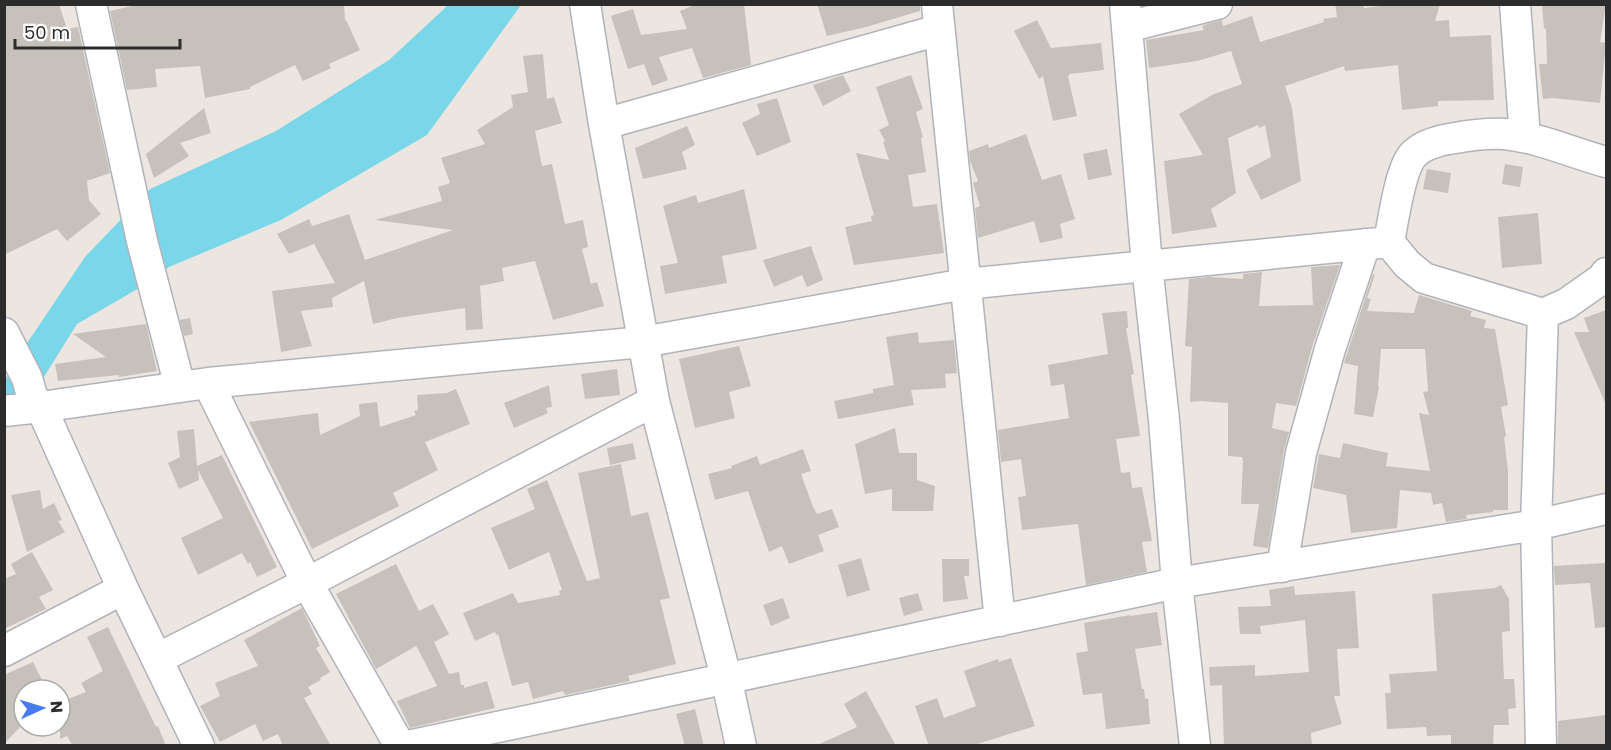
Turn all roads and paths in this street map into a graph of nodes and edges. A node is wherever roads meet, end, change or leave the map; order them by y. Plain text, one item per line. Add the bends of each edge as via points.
1 (91, 4) edge
2 (585, 4) edge
3 (1217, 4) edge
4 (1515, 4) edge
5 (1126, 16) edge
6 (938, 17) edge
7 (604, 124) junction
8 (1525, 137) junction
9 (1606, 162) edge
10 (1377, 243) junction
11 (1147, 265) junction
12 (1606, 273) edge
13 (965, 285) junction
14 (1543, 314) junction
15 (4, 333) edge
16 (643, 342) junction
17 (194, 385) junction
18 (654, 401) junction
19 (41, 407) junction
20 (4, 411) edge
21 (1606, 509) edge
22 (1536, 525) junction
23 (1281, 567) junction
24 (308, 583) junction
25 (1177, 583) junction
26 (123, 589) junction
27 (1000, 621) junction
28 (4, 651) edge
29 (157, 659) junction
30 (726, 677) junction
31 (199, 746) edge
32 (400, 746) edge
33 (408, 746) edge
34 (741, 746) edge
35 (1195, 746) edge
36 (1541, 746) edge

1 - 17 street via 142,241
2 - 7 street
3 - 5 street
4 - 8 street
5 - 11 street
6 - 7 street
6 - 13 street
7 - 16 street
8 - 9 street
8 - 10 street via 1494,134 1445,139 1425,146 1412,156
10 - 11 street
10 - 14 street via 1424,278
10 - 23 street via 1330,349 1301,453
11 - 13 street
11 - 25 street
12 - 14 street via 1566,304
13 - 16 street
13 - 27 street
14 - 22 street
15 - 19 street via 32,396
16 - 17 street
16 - 18 street
17 - 19 street
17 - 24 street
18 - 24 street
18 - 30 street
19 - 20 street
19 - 26 street
21 - 22 street
22 - 23 street
22 - 36 street
23 - 25 street
24 - 29 street
24 - 32 street
25 - 27 street
25 - 35 street
26 - 28 street
26 - 29 street
27 - 30 street
29 - 31 street
30 - 33 street
30 - 34 street

